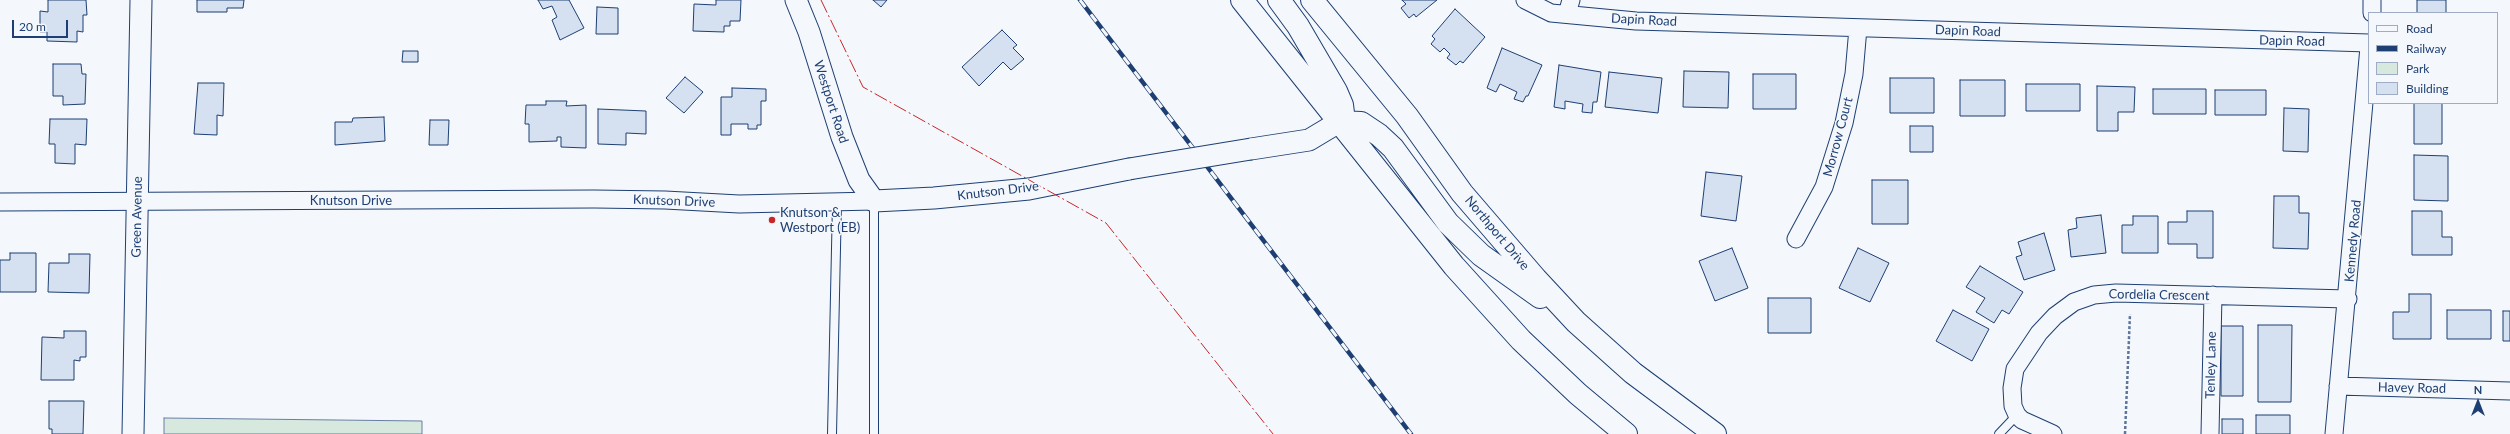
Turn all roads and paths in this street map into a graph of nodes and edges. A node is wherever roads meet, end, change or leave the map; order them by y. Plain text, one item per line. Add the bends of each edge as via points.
1 (141, 0) edge
2 (796, 0) edge
3 (1242, 0) edge
4 (1279, 0) edge
5 (1312, 0) edge
6 (1525, 0) edge
7 (2372, 0) edge
8 (1569, 7) edge
9 (2372, 12) edge
10 (1858, 28) junction
11 (2368, 43) edge
12 (2368, 59) edge
13 (1339, 122) junction
14 (138, 201) junction
15 (874, 201) junction
16 (0, 202) edge
17 (837, 202) junction
18 (1796, 239) dead end
19 (2213, 295) junction
20 (2348, 299) junction
21 (2130, 314) dead end
22 (1576, 322) junction
23 (2338, 386) junction
24 (2510, 390) edge
25 (2015, 410) junction
26 (132, 434) edge
27 (832, 434) edge
28 (874, 434) edge
29 (1626, 434) edge
30 (1715, 434) edge
31 (1999, 434) edge
32 (2053, 434) edge
33 (2125, 434) edge
34 (2210, 434) edge
35 (2334, 434) edge

1 - 14 street, Green Avenue
2 - 15 street, Westport Road via 809,32 842,137 859,180
3 - 13 main road
4 - 13 main road via 1298,26 1336,91 1343,114
5 - 22 main road, Northport Drive via 1407,116 1462,193 1536,280
6 - 8 street, Dapin Road via 1551,13
7 - 9 street
8 - 10 street, Dapin Road via 1636,21
10 - 11 street, Dapin Road
10 - 18 street, Morrow Court via 1854,74 1844,123 1824,187
12 - 20 street, Kennedy Road
13 - 15 street, Knutson Drive, bridge via 1309,140 1129,169 1029,189
13 - 22 main road via 1361,123 1379,135 1393,148 1448,223 1481,255
13 - 29 main road via 1454,266 1520,340
14 - 16 street, Knutson Drive
14 - 17 street, Knutson Drive via 610,199 739,204
14 - 26 street, Green Avenue
15 - 17 street, Knutson Drive
15 - 28 lane
17 - 27 lane
19 - 20 street, Cordelia Crescent
19 - 25 street, Cordelia Crescent via 2116,293 2094,295 2074,302 2055,316 2039,333 2015,369 2012,388
19 - 34 street, Tenley Lane
20 - 23 street, Kennedy Road
21 - 33 path
22 - 30 main road, Northport Drive via 1633,373
23 - 24 street, Havey Road
23 - 35 street, Kennedy Road
25 - 31 lane
25 - 32 street via 2022,420

